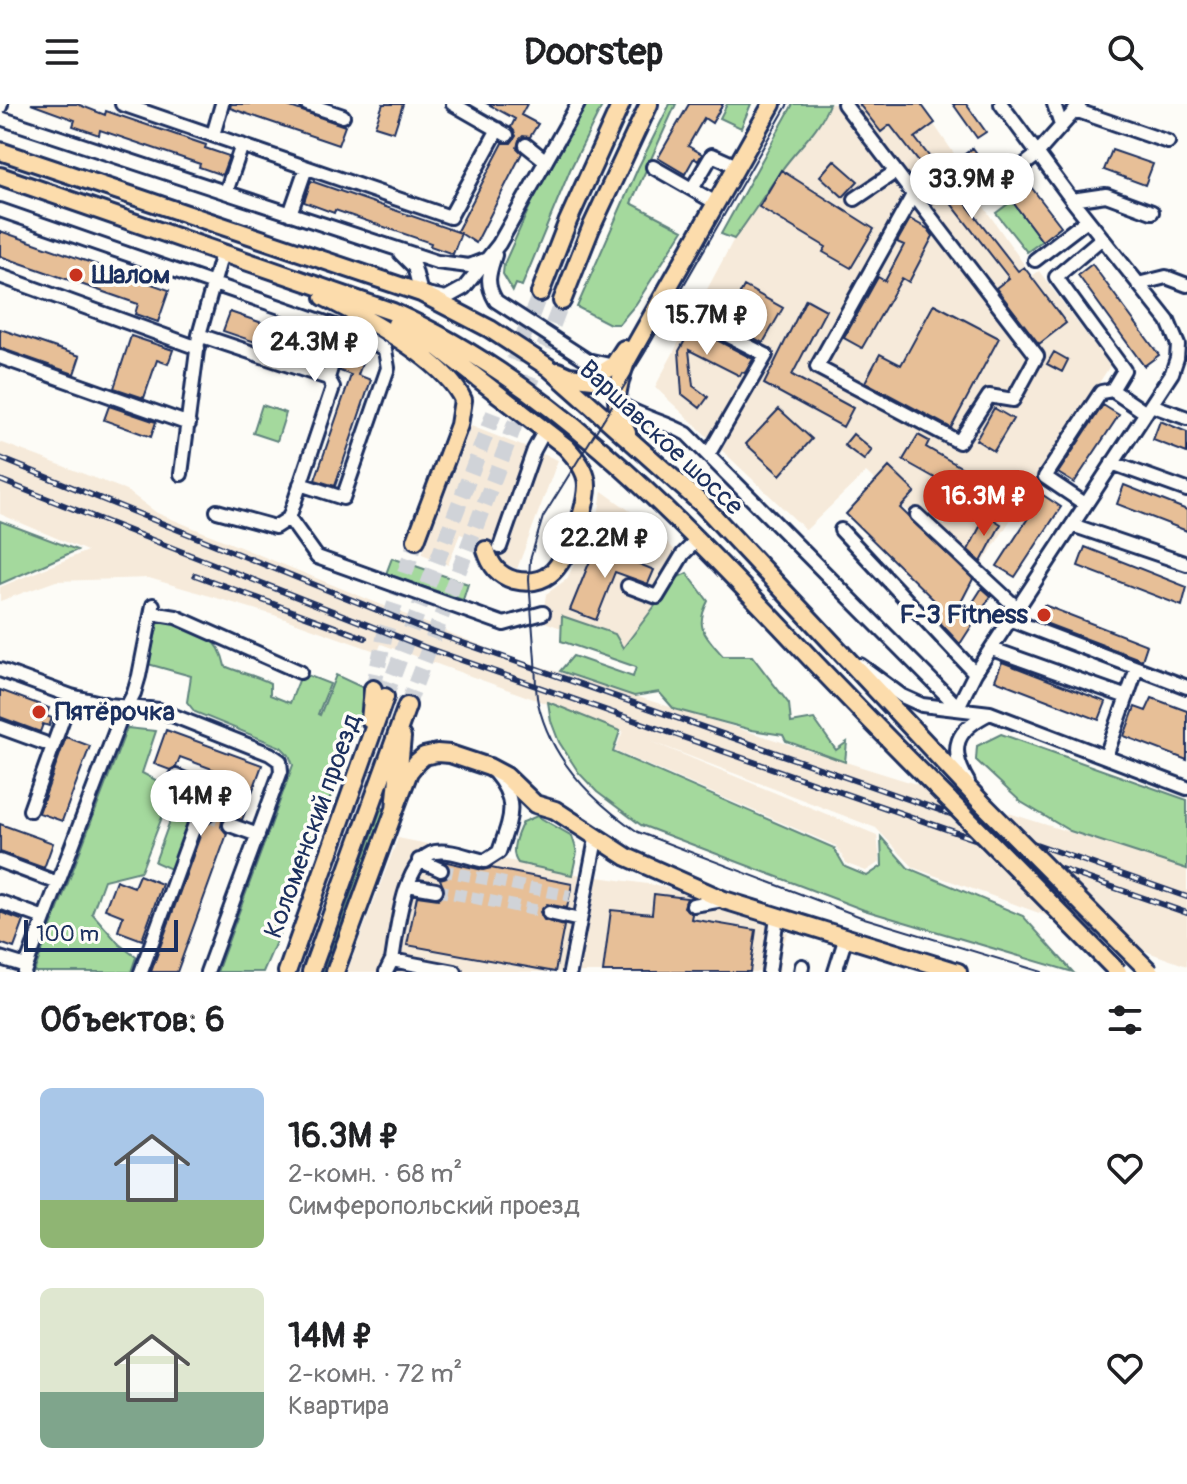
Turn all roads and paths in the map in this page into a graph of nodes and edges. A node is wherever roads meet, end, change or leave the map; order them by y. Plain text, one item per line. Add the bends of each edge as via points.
1 (122, 104) edge
2 (222, 104) edge
3 (307, 104) edge
4 (453, 104) edge
5 (578, 104) edge
6 (621, 104) edge
7 (649, 104) edge
8 (763, 104) edge
9 (772, 104) edge
10 (844, 104) edge
11 (1001, 104) edge
12 (1054, 104) edge
13 (1078, 107) edge
14 (154, 109) edge
15 (343, 116) dead end
16 (0, 118) edge
17 (1061, 125) junction
18 (213, 135) junction
19 (1168, 142) dead end
20 (242, 145) junction
21 (526, 145) dead end
22 (0, 151) edge
23 (1038, 152) junction
24 (546, 161) junction
25 (730, 163) junction
26 (653, 167) dead end
27 (306, 168) junction
28 (895, 172) junction
29 (1014, 173) dead end
30 (0, 176) edge
31 (692, 189) junction
32 (226, 192) junction
33 (913, 195) junction
34 (709, 199) junction
35 (855, 199) dead end
36 (1072, 200) junction
37 (0, 210) edge
38 (1152, 212) dead end
39 (290, 214) junction
40 (1087, 220) junction
41 (1102, 238) junction
42 (499, 244) junction
43 (394, 249) junction
44 (222, 253) junction
45 (487, 259) junction
46 (1035, 260) dead end
47 (266, 268) junction
48 (0, 276) edge
49 (212, 283) junction
50 (1138, 284) junction
51 (1187, 285) edge
52 (338, 293) junction
53 (421, 293) junction
54 (540, 293) tunnel mouth
55 (562, 301) tunnel mouth
56 (713, 328) dead end
57 (345, 329) junction
58 (198, 341) junction
59 (338, 349) dead end
60 (0, 357) edge
61 (1187, 360) edge
62 (620, 364) junction
63 (548, 367) junction
64 (1172, 373) junction
65 (1112, 390) junction
66 (617, 402) junction
67 (1148, 409) junction
68 (1187, 418) edge
69 (189, 424) junction
70 (545, 430) junction
71 (629, 438) junction
72 (708, 455) junction
73 (1112, 463) junction
74 (181, 474) dead end
75 (300, 484) junction
76 (1187, 490) edge
77 (1085, 504) junction
78 (217, 511) dead end
79 (917, 515) dead end
80 (289, 518) junction
81 (1072, 525) junction
82 (841, 530) dead end
83 (416, 540) tunnel mouth
84 (697, 540) junction
85 (493, 549) joint
86 (1187, 564) edge
87 (628, 586) dead end
88 (543, 613) dead end
89 (1015, 615) junction
90 (835, 648) junction
91 (992, 649) junction
92 (1137, 668) junction
93 (0, 670) edge
94 (300, 672) dead end
95 (975, 673) junction
96 (1187, 687) edge
97 (379, 693) tunnel mouth
98 (71, 696) junction
99 (1127, 697) junction
100 (126, 707) junction
101 (958, 707) junction
102 (990, 713) junction
103 (0, 727) edge
104 (44, 743) dead end
105 (1106, 756) junction
106 (489, 767) junction
107 (176, 776) dead end
108 (1187, 788) edge
109 (980, 800) junction
110 (535, 804) junction
111 (395, 809) junction
112 (30, 810) dead end
113 (510, 818) junction
114 (230, 825) tunnel mouth
115 (258, 835) junction
116 (596, 839) junction
117 (419, 860) junction
118 (0, 861) edge
119 (441, 870) tunnel mouth
120 (58, 883) junction
121 (408, 885) junction
122 (436, 890) tunnel mouth
123 (313, 896) junction
124 (570, 896) tunnel mouth
125 (585, 899) junction
126 (724, 900) junction
127 (0, 902) edge
128 (693, 905) dead end
129 (549, 913) tunnel mouth
130 (777, 917) junction
131 (44, 918) junction
132 (580, 920) junction
133 (846, 937) junction
134 (0, 958) edge
135 (389, 966) edge
136 (25, 969) edge
137 (445, 971) edge
138 (141, 972) edge
139 (207, 972) edge
140 (277, 972) edge
141 (287, 972) edge
142 (311, 972) edge
143 (335, 972) edge
144 (570, 972) edge
145 (769, 972) edge
146 (835, 972) edge
147 (958, 972) edge
148 (1118, 972) edge
149 (1150, 972) edge

1 - 14 street
2 - 18 street
3 - 15 street
4 - 27 street via 502,132 450,217
5 - 24 street
6 - 54 main road
7 - 55 main road
8 - 25 main road
9 - 62 main road
10 - 28 street
11 - 23 street
12 - 17 street
13 - 17 street
13 - 19 street
14 - 18 street
16 - 32 street
17 - 23 street
18 - 20 street
20 - 27 street
20 - 32 street
21 - 24 street
22 - 53 main road, Варшавское шоссе
23 - 29 street
23 - 36 street
24 - 42 street
25 - 31 street via 712,155
25 - 34 main road
26 - 31 street
27 - 39 street
28 - 33 street
28 - 35 street
30 - 44 main road, Варшавское шоссе
31 - 34 street
32 - 39 street
33 - 33 street via 817,367 959,442 989,396 1013,400 1037,356
34 - 62 main road
36 - 38 street via 1106,195
36 - 40 street
37 - 49 street
39 - 43 street
40 - 41 street
40 - 46 street
41 - 50 street
41 - 65 street via 1056,277 1124,370
42 - 45 street
42 - 62 street via 489,276 496,301 587,360
43 - 45 street via 469,266
43 - 53 street via 414,267
44 - 47 main road, Варшавское шоссе
44 - 49 street
45 - 53 street via 455,295
47 - 52 main road, Варшавское шоссе
47 - 83 main road via 400,340 458,389 463,400 459,425
48 - 58 street
49 - 57 street
49 - 58 street
50 - 51 street via 1166,277
50 - 64 street via 1175,333
52 - 70 main road via 439,348
52 - 84 main road, Варшавское шоссе via 393,312 480,357 561,415
53 - 63 main road, Варшавское шоссе
56 - 72 street via 766,355
57 - 59 street
57 - 75 street via 385,350 388,368 343,498
58 - 69 street
58 - 75 street via 330,373 333,387
60 - 69 street
61 - 64 street
62 - 63 main road via 586,379
62 - 66 main road
63 - 71 main road, Варшавское шоссе
64 - 67 street
65 - 67 street
65 - 77 street via 1101,392 1045,477
66 - 71 main road
66 - 72 street via 687,434
67 - 68 street
67 - 73 street
69 - 74 street
70 - 85 street
70 - 85 main road via 576,458 586,477 587,498 561,562 544,578 519,581 495,569
71 - 90 main road, Варшавское шоссе via 703,505
72 - 101 street
73 - 76 street
73 - 77 street
75 - 80 street
77 - 81 street
78 - 80 street via 275,527
79 - 89 street
80 - 88 street via 317,557 504,624
81 - 86 street
81 - 89 street
82 - 95 street
84 - 87 street via 657,597
84 - 148 main road, Варшавское шоссе, bridge
89 - 91 street
89 - 92 street
90 - 101 street via 912,701 931,708
90 - 109 main road, Варшавское шоссе
91 - 95 street
91 - 99 street
92 - 96 street
92 - 99 street
93 - 98 street
94 - 100 street via 152,609 139,676
95 - 101 street
97 - 123 main road, Коломенский проезд via 368,742
98 - 100 street
98 - 112 street
99 - 105 street
100 - 115 street via 159,710 280,761
100 - 120 street
101 - 102 street
102 - 105 street
102 - 109 street via 967,726 957,744 957,758
103 - 104 street
105 - 108 street
106 - 110 main road
106 - 111 main road via 450,754 424,756 409,772
106 - 113 street via 507,789
107 - 138 street via 208,789
109 - 149 main road, Варшавское шоссе, bridge
110 - 113 street via 520,806
110 - 116 main road via 555,810
111 - 142 main road, Коломенский проезд via 406,710
111 - 143 main road
113 - 117 street via 499,852 491,859 434,852
114 - 115 street
115 - 139 street
116 - 125 street
116 - 126 main road
117 - 119 street
117 - 121 street
118 - 120 street
120 - 131 street
121 - 122 street
121 - 135 street
123 - 140 main road
123 - 141 main road, Коломенский проезд
124 - 125 street
125 - 132 street
126 - 128 street
126 - 130 main road
127 - 131 street
129 - 132 street
130 - 133 main road
130 - 145 street
131 - 136 street
132 - 144 street
133 - 146 street
133 - 147 main road
134 - 136 street
135 - 137 street

